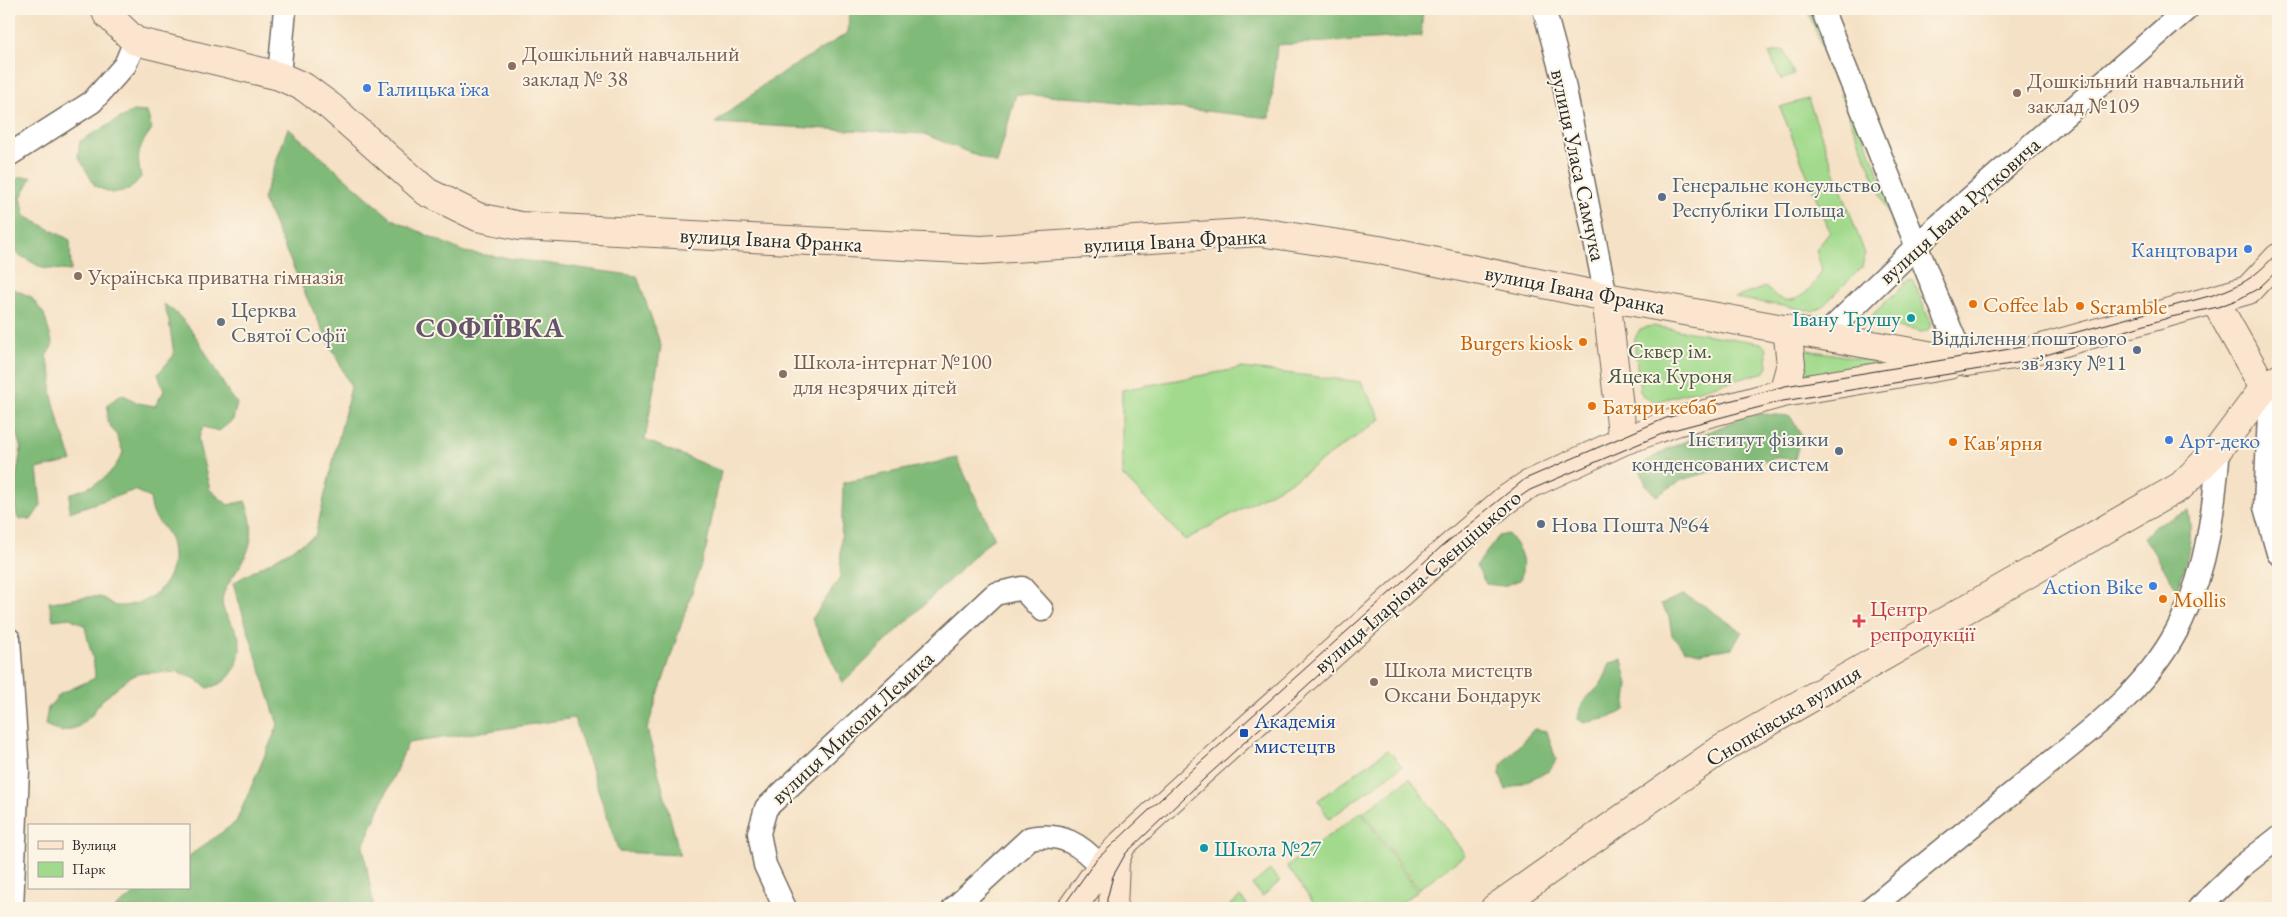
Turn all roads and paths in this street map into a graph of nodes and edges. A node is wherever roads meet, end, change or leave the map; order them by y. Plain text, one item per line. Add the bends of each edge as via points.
1 (105, 9) edge
2 (285, 9) edge
3 (1544, 9) edge
4 (1822, 9) edge
5 (2187, 9) edge
6 (135, 41) junction
7 (279, 76) junction
8 (9, 155) edge
9 (1917, 248) junction
10 (2278, 258) edge
11 (1606, 297) junction
12 (2215, 301) junction
13 (1787, 329) junction
14 (1824, 336) junction
15 (1967, 362) junction
16 (2271, 384) edge
17 (1784, 393) junction
18 (1623, 441) junction
19 (2220, 448) junction
20 (2278, 553) edge
21 (1042, 610) dead end
22 (9, 639) edge
23 (2278, 838) edge
24 (1122, 844) junction
25 (1101, 867) junction
26 (12, 908) edge
27 (785, 908) edge
28 (954, 908) edge
29 (1072, 908) edge
30 (1114, 908) edge
31 (1495, 908) edge
32 (1871, 908) edge
33 (2199, 908) edge

1 - 6 main road
2 - 7 street
3 - 11 street, вулиця Уласа Самчука via 1563,79
4 - 9 street
5 - 9 street, вулиця Івана Рутковича
6 - 7 main road, вулиця Івана Франка
6 - 8 street via 125,65 92,102
7 - 11 main road, вулиця Івана Франка via 304,87 332,107 426,192 478,216 520,226 981,250 1260,232 1378,250
9 - 14 street, вулиця Івана Рутковича
9 - 15 street
10 - 12 main road, вулиця Івана Франка via 2248,290
11 - 13 main road, вулиця Івана Франка
11 - 18 main road, вулиця Уласа Самчука
12 - 15 main road, вулиця Івана Франка via 2021,354
12 - 16 main road
13 - 14 main road, вулиця Івана Франка
13 - 17 main road via 1791,364
14 - 15 main road, вулиця Івана Франка
15 - 17 main road, вулиця Іларіона Свєнціцького
16 - 19 main road, Снопківська вулиця
16 - 20 street via 2265,507
17 - 18 main road, вулиця Іларіона Свєнціцького via 1676,422
18 - 24 main road, вулиця Іларіона Свєнціцького via 1528,485 1504,501
19 - 31 main road, Снопківська вулиця via 2181,486 1720,750
19 - 32 street via 2210,535 2199,575 2182,621 2160,659 2114,711
21 - 27 street, вулиця Миколи Лемика via 1022,588 995,594 766,808 759,833 764,866
22 - 26 street via 18,770
23 - 33 street via 2241,867
24 - 25 main road, вулиця Іларіона Свєнціцького
24 - 30 main road via 1115,861
25 - 28 street via 1087,852 1062,837 1043,835 1030,838
25 - 29 main road, вулиця Іларіона Свєнціцького

